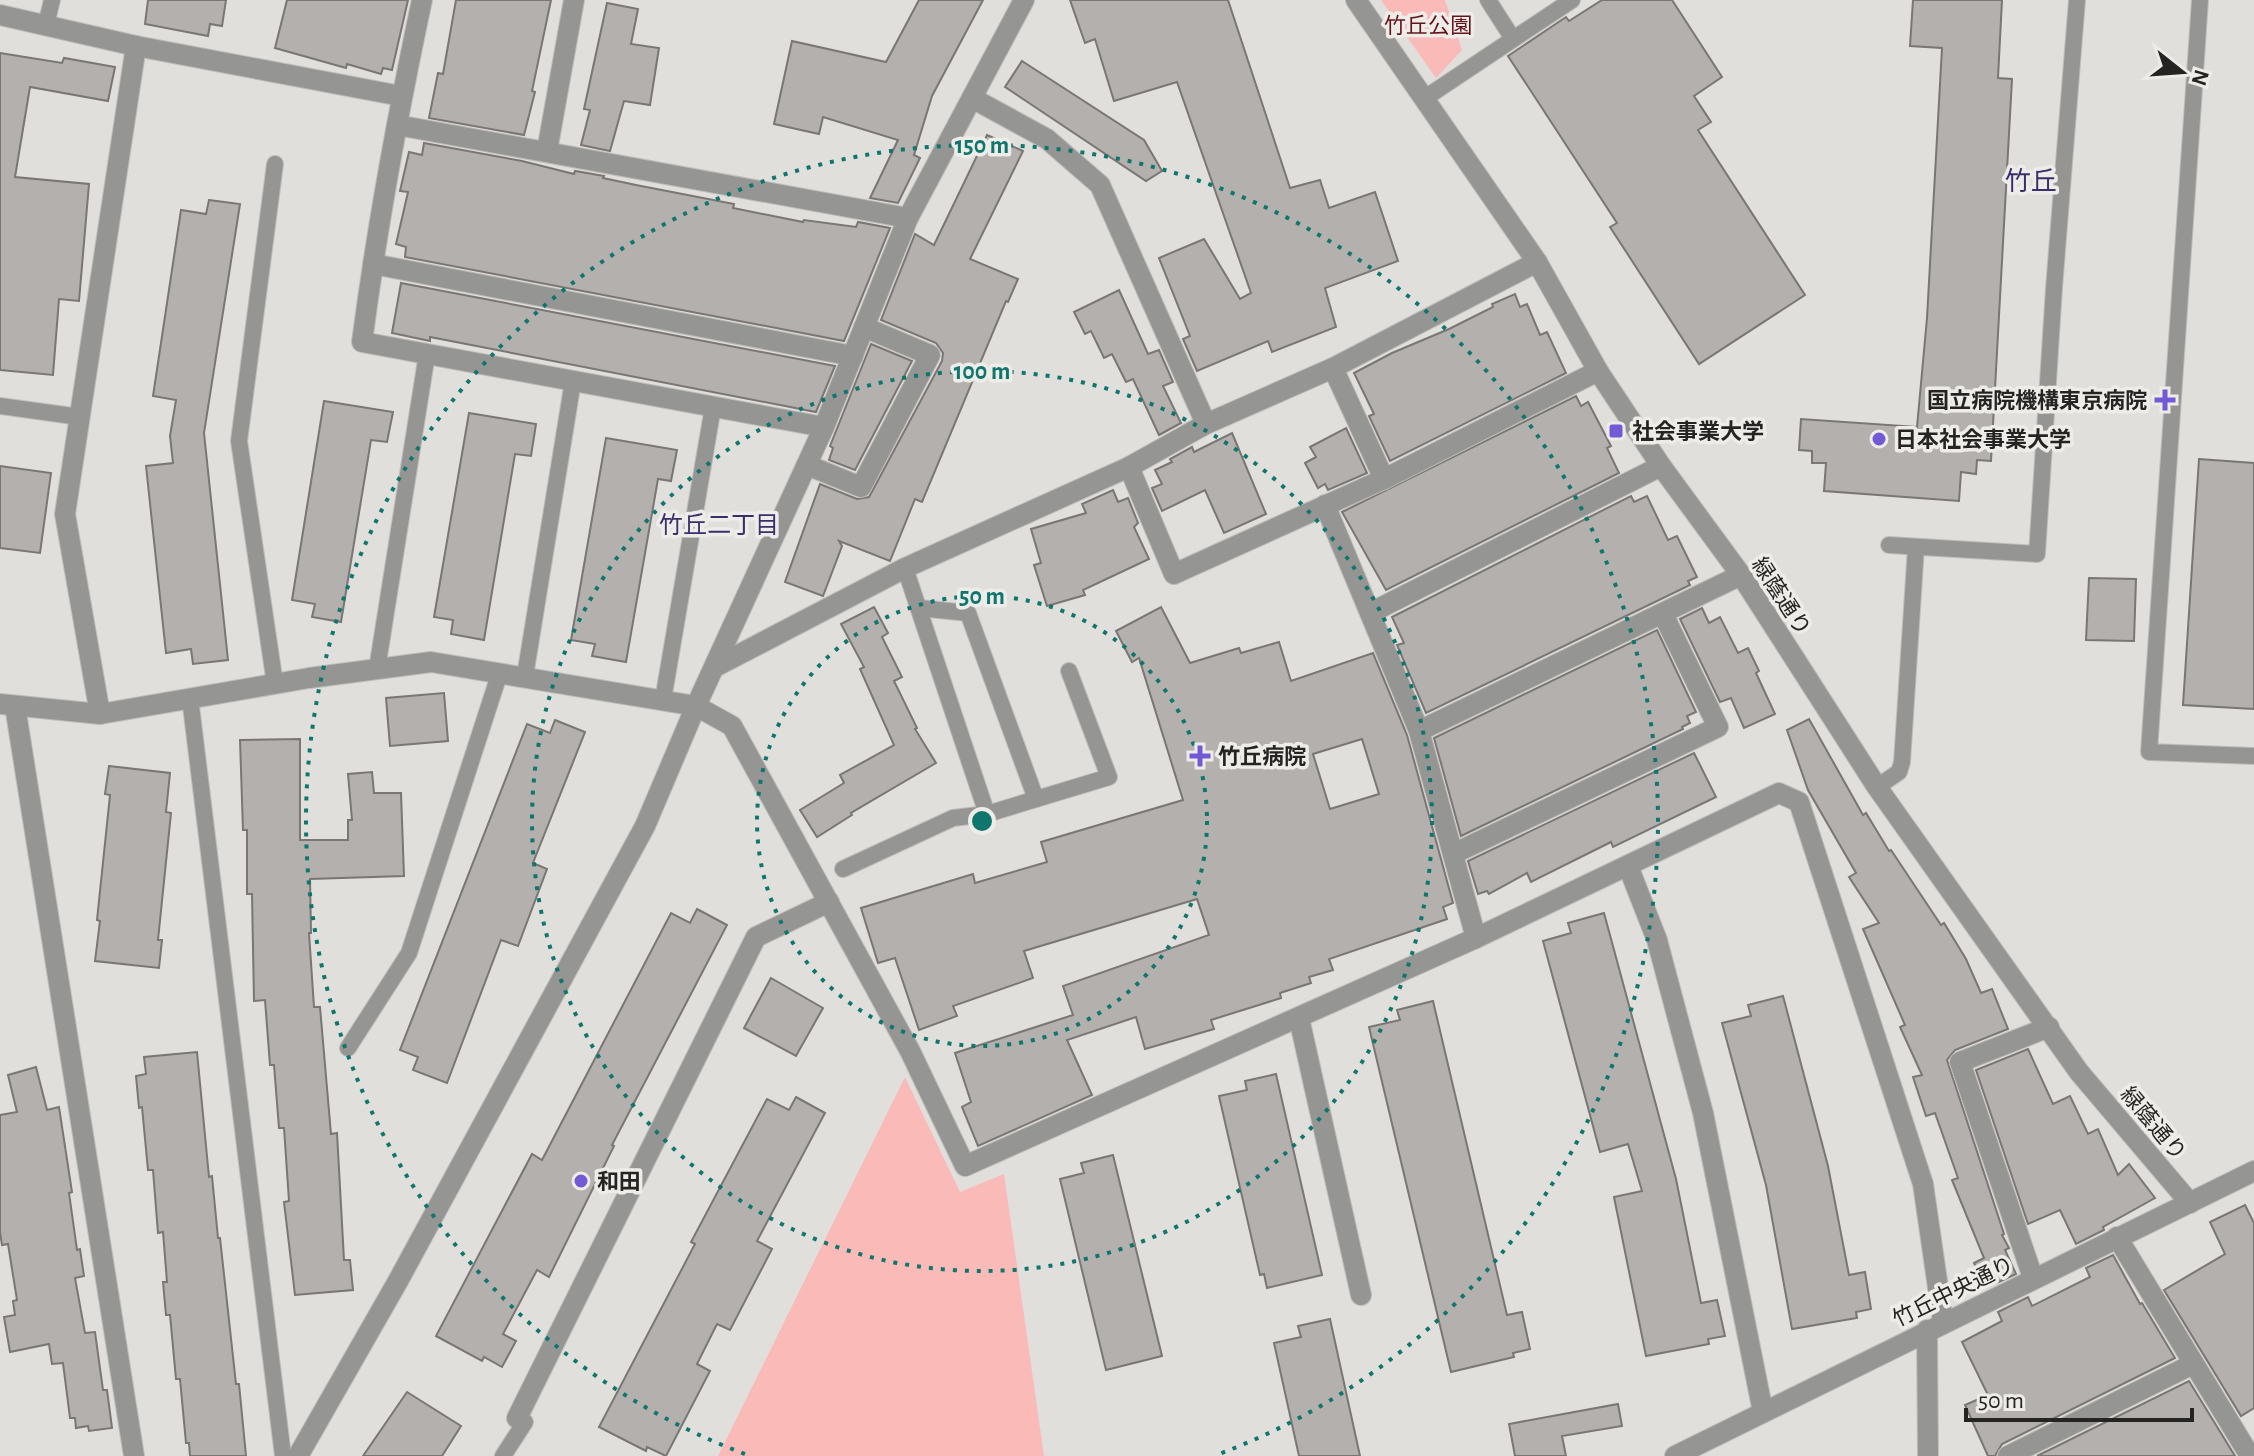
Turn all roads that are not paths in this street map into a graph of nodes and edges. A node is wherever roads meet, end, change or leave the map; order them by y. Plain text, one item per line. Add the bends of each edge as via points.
1 (52, 0) edge
2 (422, 0) edge
3 (574, 0) edge
4 (1024, 0) edge
5 (1356, 0) edge
6 (1488, 0) edge
7 (1572, 0) edge
8 (2077, 0) edge
9 (2200, 0) edge
10 (0, 15) edge
11 (46, 25) junction
12 (1513, 39) junction
13 (136, 46) junction
14 (401, 96) junction
15 (972, 98) junction
16 (1425, 98) junction
17 (397, 125) junction
18 (547, 151) junction
19 (275, 164) dead end
20 (908, 218) junction
21 (1537, 262) junction
22 (373, 264) junction
23 (864, 327) junction
24 (427, 354) junction
25 (853, 356) junction
26 (1333, 368) junction
27 (1598, 371) junction
28 (573, 381) junction
29 (0, 406) edge
30 (713, 407) junction
31 (80, 417) junction
32 (1206, 424) junction
33 (824, 427) junction
34 (807, 465) junction
35 (1661, 466) junction
36 (1129, 467) junction
37 (1384, 479) junction
38 (1325, 505) junction
39 (1889, 545) dead end
40 (1916, 547) junction
41 (905, 568) junction
42 (1741, 575) junction
43 (919, 608) junction
44 (1370, 613) junction
45 (1663, 614) junction
46 (715, 667) junction
47 (377, 669) junction
48 (1069, 671) dead end
49 (500, 672) junction
50 (525, 676) junction
51 (275, 684) junction
52 (190, 698) junction
53 (663, 700) junction
54 (7, 705) edge
55 (696, 706) junction
56 (100, 714) junction
57 (1419, 731) junction
58 (2254, 756) edge
59 (1877, 787) junction
60 (1036, 799) junction
61 (987, 814) junction
62 (1453, 854) junction
63 (1628, 866) junction
64 (843, 869) dead end
65 (829, 902) junction
66 (1476, 938) junction
67 (1299, 1018) junction
68 (2049, 1027) junction
69 (348, 1048) dead end
70 (2254, 1171) edge
71 (2190, 1203) junction
72 (2117, 1237) junction
73 (2033, 1278) junction
74 (1361, 1295) dead end
75 (1935, 1326) junction
76 (2193, 1364) junction
77 (1763, 1412) junction
78 (521, 1420) joint
79 (1687, 1453) edge
80 (134, 1456) edge
81 (283, 1456) edge
82 (298, 1456) edge
83 (503, 1456) edge
84 (1928, 1456) edge
85 (2008, 1456) edge
86 (2250, 1456) edge

1 - 11 lane
2 - 14 street
3 - 18 street
4 - 15 street
5 - 16 street, 緑蔭通り
6 - 12 lane
7 - 12 lane
8 - 40 lane via 2037,554
9 - 58 lane via 2149,752
10 - 11 street
11 - 13 street
12 - 16 lane
13 - 14 street
13 - 31 street
14 - 17 street
15 - 20 street
15 - 32 street via 1047,139 1100,185
16 - 21 street, 緑蔭通り
17 - 18 street
17 - 22 street
18 - 20 street
19 - 51 lane via 239,441
20 - 23 street
21 - 26 street
21 - 27 street, 緑蔭通り
22 - 24 street via 362,342
22 - 25 street
23 - 25 street
23 - 34 street via 930,355 861,487
24 - 28 street
24 - 47 lane
25 - 33 street
26 - 32 street
26 - 37 street
27 - 35 street, 緑蔭通り
27 - 37 street
28 - 30 street
28 - 50 lane
29 - 31 lane
30 - 33 street
30 - 53 lane
31 - 56 street via 65,514
32 - 36 street
33 - 34 street
34 - 46 street
35 - 42 street, 緑蔭通り
35 - 44 street
36 - 38 street via 1174,574
36 - 41 street
37 - 38 street
38 - 44 street
39 - 40 lane
40 - 59 lane via 1902,762 1899,772
41 - 43 lane
41 - 46 street
42 - 45 street
42 - 59 street, 緑蔭通り
43 - 60 lane via 968,613
43 - 61 lane
44 - 57 street
45 - 57 street
45 - 62 street via 1718,727
46 - 55 street
47 - 49 street via 431,662
47 - 51 street
48 - 60 lane via 1109,777
49 - 50 street
49 - 69 lane via 409,953
50 - 53 street
51 - 52 street
52 - 56 street
52 - 81 lane
53 - 55 street
54 - 56 street
54 - 80 street
55 - 65 street via 732,726
55 - 82 street via 645,826
57 - 62 street
59 - 68 street, 緑蔭通り
60 - 61 lane
61 - 64 lane via 953,818
62 - 66 street
63 - 66 street
63 - 75 street via 1779,793 1799,802 1923,1184
63 - 77 street via 1657,940 1703,1113
65 - 67 street via 965,1166
65 - 78 street via 756,937
66 - 67 street
67 - 74 street
68 - 71 street, 緑蔭通り via 2079,1072
68 - 73 street via 1960,1062
70 - 71 street, 竹丘中央通り
71 - 72 street, 竹丘中央通り
72 - 73 street, 竹丘中央通り
72 - 76 street
73 - 75 street, 竹丘中央通り
75 - 77 street, 竹丘中央通り
75 - 84 street
76 - 85 street
76 - 86 street
77 - 79 street, 竹丘中央通り
78 - 83 lane

